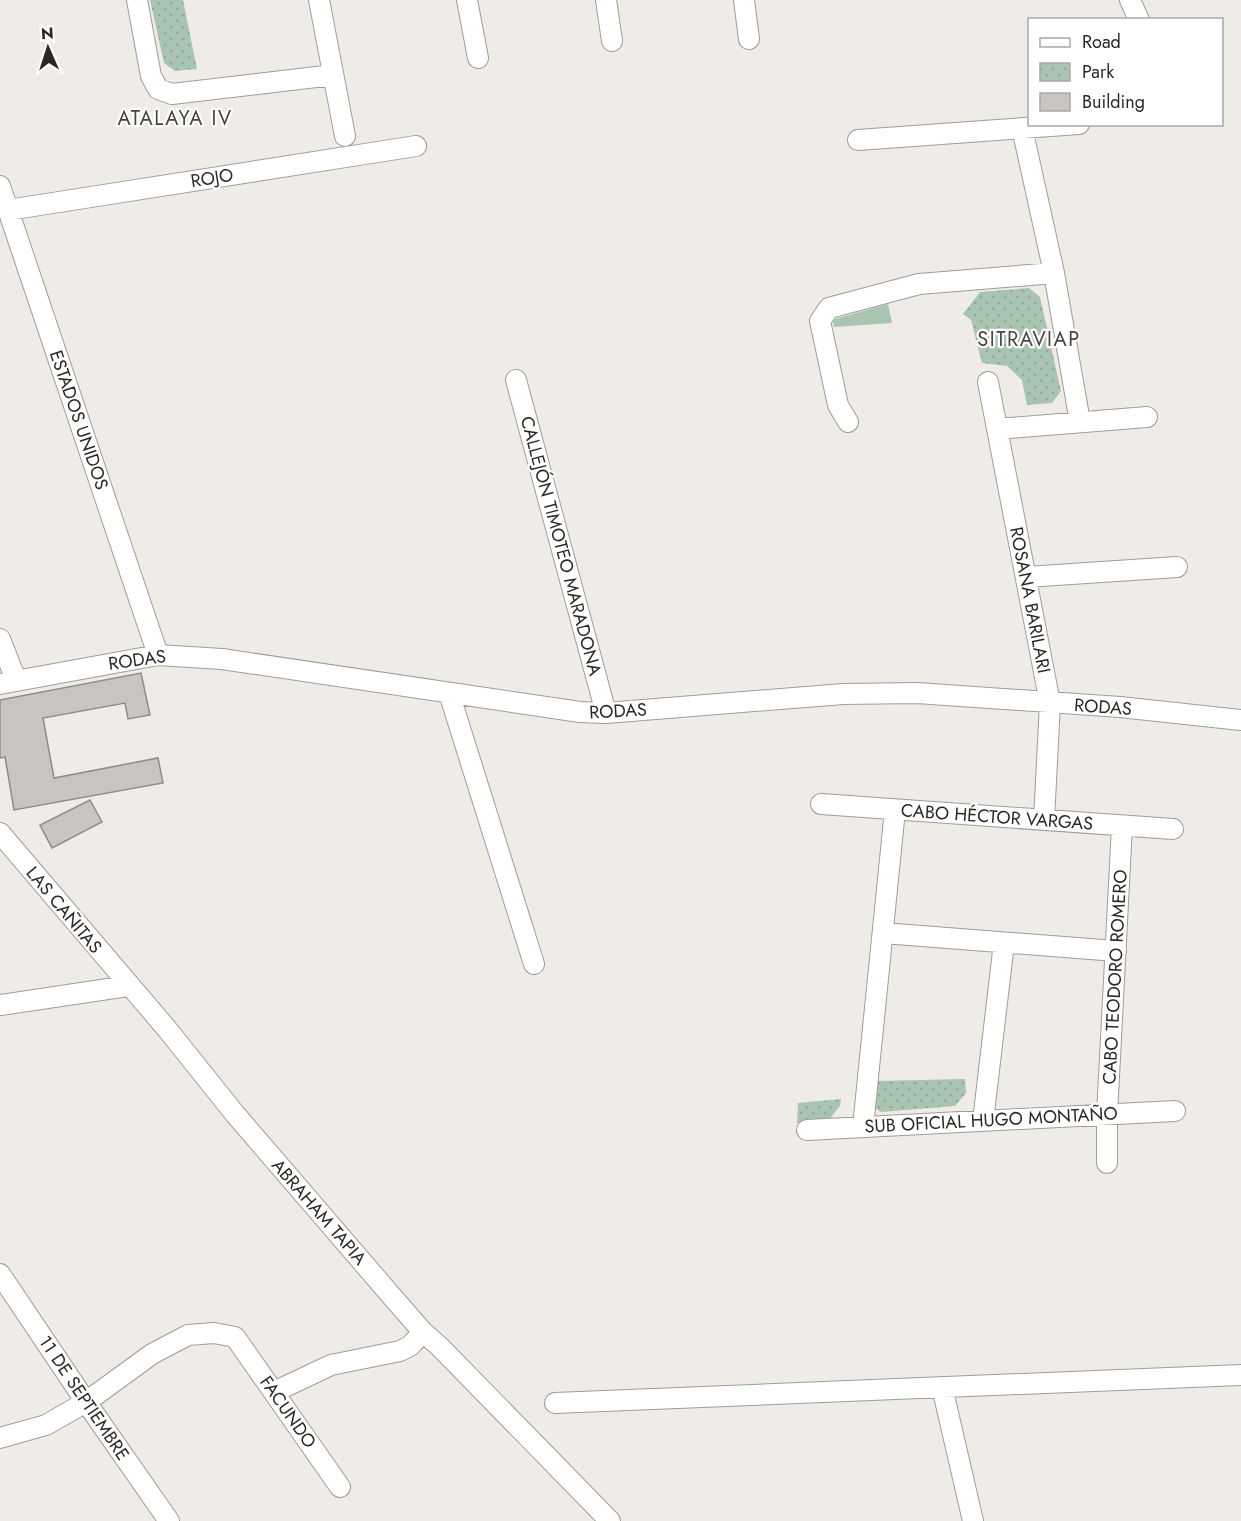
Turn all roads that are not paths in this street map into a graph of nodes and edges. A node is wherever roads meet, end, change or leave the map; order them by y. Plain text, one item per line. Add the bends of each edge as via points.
1 (137, 0) edge
2 (319, 0) edge
3 (467, 0) edge
4 (606, 0) edge
5 (744, 0) edge
6 (1130, 0) edge
7 (1137, 18) edge
8 (749, 39) dead end
9 (612, 41) dead end
10 (478, 58) dead end
11 (333, 75) junction
12 (1050, 126) edge
13 (1022, 128) junction
14 (345, 136) dead end
15 (858, 140) dead end
16 (417, 146) dead end
17 (0, 186) edge
18 (8, 210) junction
19 (1054, 273) junction
20 (516, 380) dead end
21 (988, 382) dead end
22 (1148, 417) dead end
23 (848, 422) dead end
24 (1080, 422) junction
25 (997, 429) junction
26 (1176, 567) dead end
27 (1026, 577) junction
28 (0, 639) edge
29 (158, 655) junction
30 (8, 682) edge
31 (449, 693) junction
32 (1050, 703) junction
33 (606, 713) junction
34 (1241, 720) edge
35 (821, 804) dead end
36 (895, 810) junction
37 (1044, 820) junction
38 (1122, 826) junction
39 (1173, 830) dead end
40 (0, 833) edge
41 (883, 933) junction
42 (1004, 943) junction
43 (1116, 951) junction
44 (534, 963) dead end
45 (128, 986) junction
46 (0, 1005) edge
47 (1175, 1112) dead end
48 (1107, 1115) junction
49 (983, 1121) junction
50 (863, 1126) junction
51 (807, 1130) dead end
52 (1107, 1163) dead end
53 (0, 1274) edge
54 (423, 1332) junction
55 (1241, 1375) edge
56 (942, 1387) junction
57 (274, 1392) junction
58 (86, 1402) junction
59 (555, 1403) dead end
60 (0, 1438) edge
61 (340, 1487) dead end
62 (169, 1521) edge
63 (610, 1521) edge
64 (973, 1521) edge

1 - 11 street via 151,76 158,89 172,93
2 - 11 street
3 - 10 street
4 - 9 street
5 - 8 street
6 - 7 street
11 - 14 street
12 - 13 street
13 - 15 street
13 - 19 street
16 - 18 street, ROJO
17 - 18 street, ESTADOS UNIDOS
18 - 29 street, ESTADOS UNIDOS
19 - 23 street via 919,284 829,308 820,321 838,405
19 - 24 street
20 - 33 street, CALLEJÓN TIMOTEO MARADONA
21 - 25 street, ROSANA BARILARI
22 - 24 street
24 - 25 street
25 - 27 street, ROSANA BARILARI
26 - 27 street
27 - 32 street, ROSANA BARILARI
28 - 30 street
29 - 30 street, RODAS
29 - 31 street, RODAS via 222,659
31 - 33 street, RODAS
31 - 44 street
32 - 33 street, RODAS via 917,693 843,694
32 - 34 street, RODAS
32 - 37 street, ROSANA BARILARI
35 - 36 street, CABO HÉCTOR VARGAS
36 - 37 street, CABO HÉCTOR VARGAS
36 - 41 street
37 - 38 street, CABO HÉCTOR VARGAS
38 - 39 street, CABO HÉCTOR VARGAS
38 - 43 street, CABO TEODORO ROMERO
40 - 45 street, LAS CAÑITAS
41 - 42 street
41 - 50 street
42 - 43 street
42 - 49 street
43 - 48 street, CABO TEODORO ROMERO
45 - 46 street
45 - 54 street, ABRAHAM TAPIA
47 - 48 street, SUB OFICIAL HUGO MONTAÑO
48 - 49 street, SUB OFICIAL HUGO MONTAÑO
48 - 52 street, CABO TEODORO ROMERO
49 - 50 street, SUB OFICIAL HUGO MONTAÑO
50 - 51 street, SUB OFICIAL HUGO MONTAÑO
53 - 58 street, 11 DE SEPTIEMBRE
54 - 57 street via 400,1351 331,1365
54 - 63 street, ABRAHAM TAPIA
55 - 56 street
56 - 59 street
56 - 64 street
57 - 58 street, FACUNDO via 235,1337 214,1333 188,1335 152,1354
57 - 61 street, FACUNDO
58 - 60 street via 46,1425
58 - 62 street, 11 DE SEPTIEMBRE

